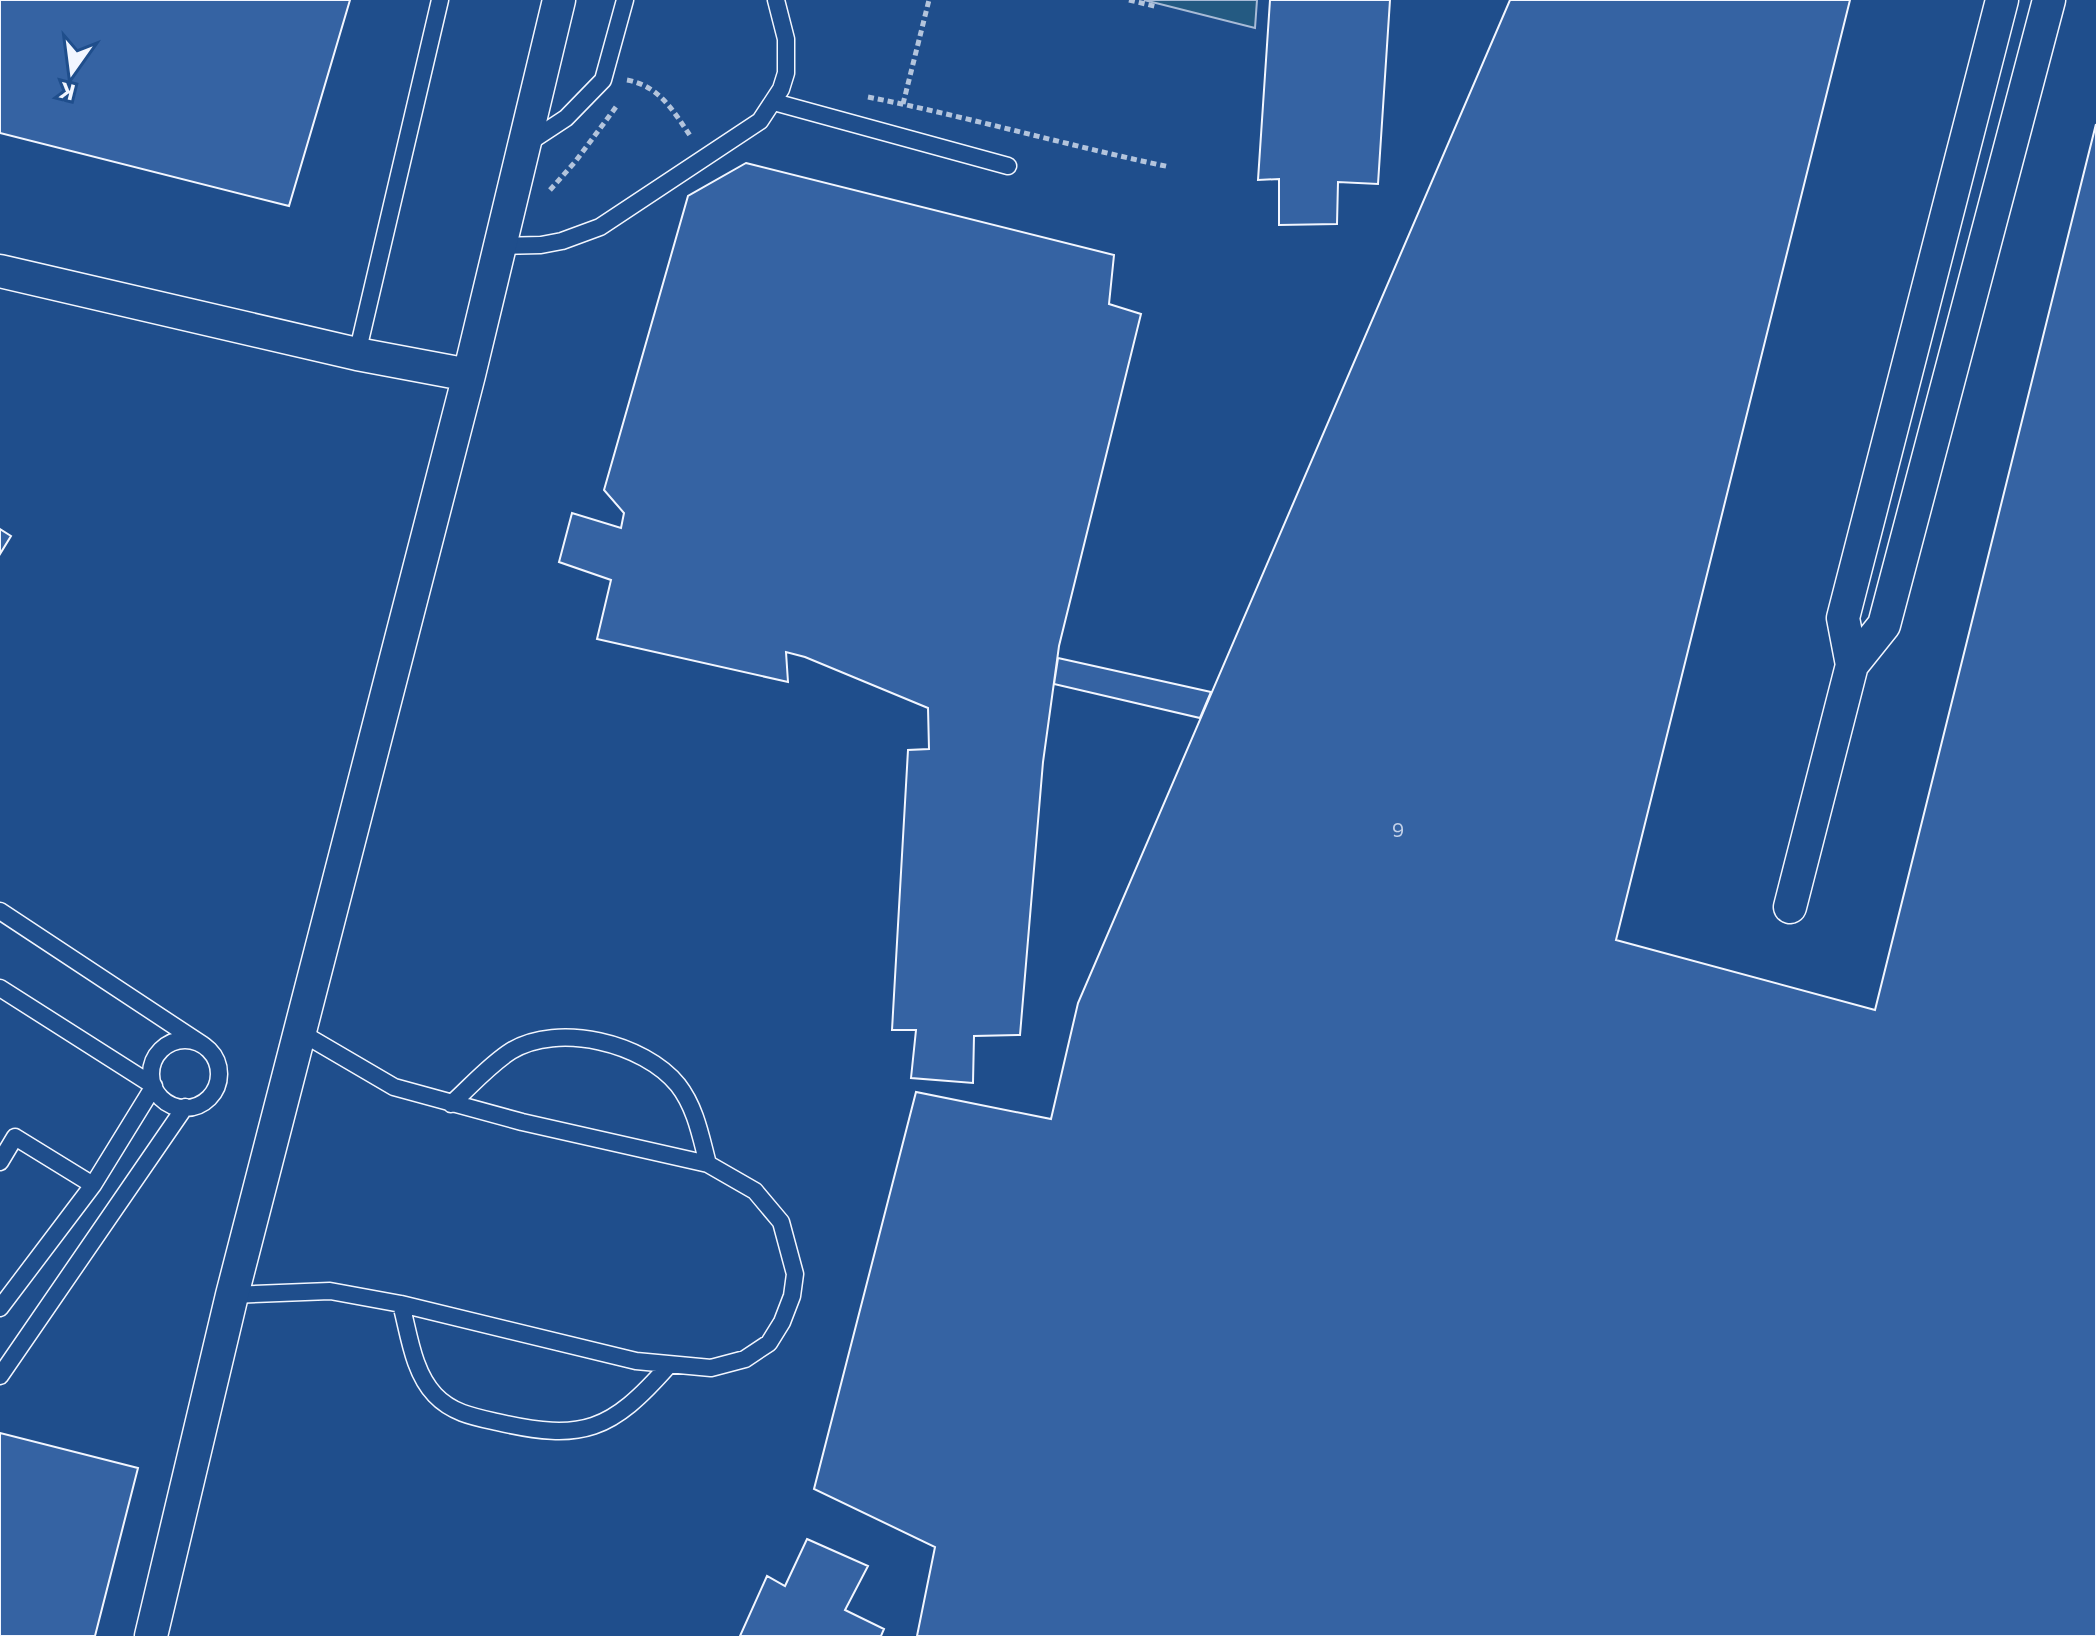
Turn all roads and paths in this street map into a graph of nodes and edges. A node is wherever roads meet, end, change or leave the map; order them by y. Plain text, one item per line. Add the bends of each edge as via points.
1 (440, 0) edge
2 (559, 0) edge
3 (625, 0) edge
4 (776, 0) edge
5 (929, 0) edge
6 (1129, 0) edge
7 (2002, 0) edge
8 (2049, 0) edge
9 (1158, 7) dead end
10 (628, 68) dead end
11 (620, 94) dead end
12 (854, 95) dead end
13 (774, 102) junction
14 (903, 104) junction
15 (693, 141) dead end
16 (524, 147) junction
17 (1008, 166) dead end
18 (1170, 167) dead end
19 (543, 197) dead end
20 (500, 246) junction
21 (0, 271) edge
22 (357, 354) junction
23 (469, 375) junction
24 (1852, 665) junction
25 (1790, 907) dead end
26 (0, 911) edge
27 (0, 988) edge
28 (300, 1032) junction
29 (203, 1045) junction
30 (154, 1086) junction
31 (451, 1104) junction
32 (185, 1107) junction
33 (0, 1162) edge
34 (708, 1164) junction
35 (93, 1185) junction
36 (232, 1295) junction
37 (401, 1304) junction
38 (0, 1308) edge
39 (669, 1365) junction
40 (0, 1376) edge
41 (151, 1636) edge

1 - 22 lane
2 - 16 street
3 - 16 lane via 603,80 566,118
4 - 13 lane via 787,56
5 - 14 path
6 - 9 path
7 - 24 street via 1843,618
8 - 24 street via 1884,625
10 - 15 path via 625,79 659,93
11 - 19 path via 616,109
12 - 14 path
13 - 17 lane
13 - 20 lane via 743,135 600,227 541,245
14 - 18 path
16 - 20 street
20 - 23 street
21 - 22 street
22 - 23 street
23 - 28 street
24 - 25 street
26 - 29 lane
27 - 30 lane
28 - 31 lane via 394,1087
28 - 36 street
29 - 30 lane via 177,1041 162,1049 153,1064
29 - 32 lane via 215,1057 218,1083 209,1098
30 - 32 lane via 168,1102
30 - 35 lane
31 - 34 lane
31 - 34 lane via 509,1052 547,1038 586,1039 631,1052 669,1075 694,1115
32 - 40 lane
33 - 35 lane via 15,1137
34 - 39 lane via 755,1191 781,1222 795,1274 792,1296 769,1343 745,1359 711,1368
35 - 38 lane
36 - 37 lane via 330,1291
36 - 41 street
37 - 39 lane
37 - 39 lane via 418,1367 436,1397 469,1416 530,1430 572,1432 606,1422

